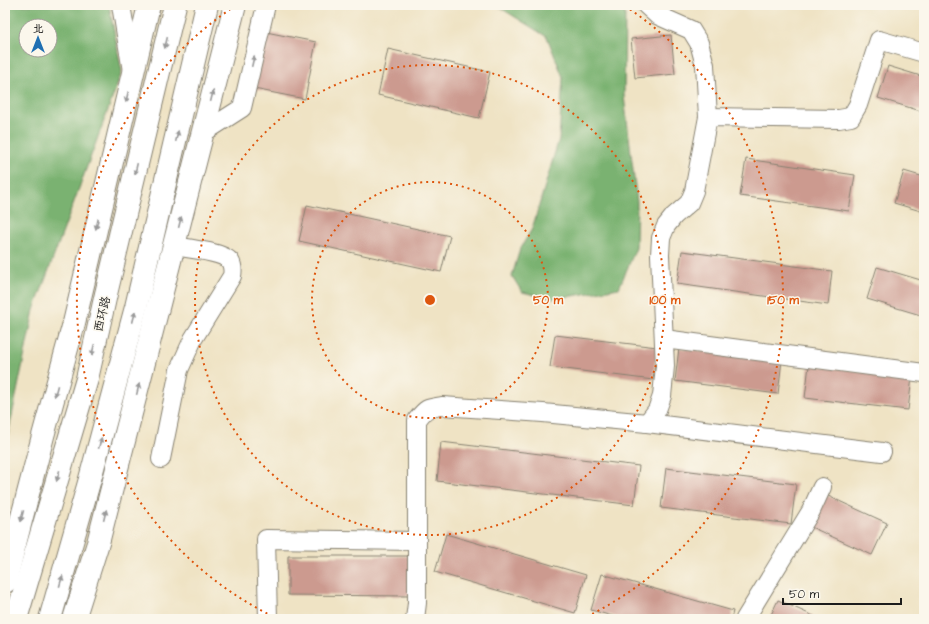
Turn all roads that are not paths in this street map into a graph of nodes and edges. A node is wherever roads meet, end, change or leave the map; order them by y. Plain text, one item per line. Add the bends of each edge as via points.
1 (121, 5) edge
2 (149, 5) edge
3 (175, 5) edge
4 (208, 5) edge
5 (234, 5) edge
6 (266, 5) edge
7 (646, 5) edge
8 (924, 53) edge
9 (133, 74) junction
10 (708, 118) junction
11 (203, 133) junction
12 (174, 246) junction
13 (664, 338) junction
14 (924, 372) edge
15 (647, 423) junction
16 (882, 452) dead end
17 (161, 459) dead end
18 (822, 487) dead end
19 (417, 541) junction
20 (98, 543) junction
21 (5, 582) edge
22 (16, 619) edge
23 (50, 619) edge
24 (65, 619) edge
25 (74, 619) edge
26 (268, 619) edge
27 (415, 619) edge
28 (744, 619) edge

1 - 9 street
2 - 9 main road
3 -> 22 main road, 西环路 via 87,380
23 -> 4 main road via 136,307
11 -> 5 main road
11 -> 6 street via 242,108
7 - 10 street via 657,15 691,30 700,43 705,65
8 - 10 street via 879,40 858,106 851,117
9 -> 21 main road via 74,323
10 - 13 street via 694,191 689,203 674,216 661,238
12 -> 11 main road
12 - 17 street via 218,254 229,260 233,269 232,276 193,339 179,370
20 -> 12 main road
13 - 14 street
13 - 15 street via 662,396 658,410
15 - 16 street
15 - 19 street via 442,406 428,408 417,420
18 - 28 street via 811,511
19 - 26 street via 266,539
19 - 27 street
20 - 24 main road
20 - 25 main road

